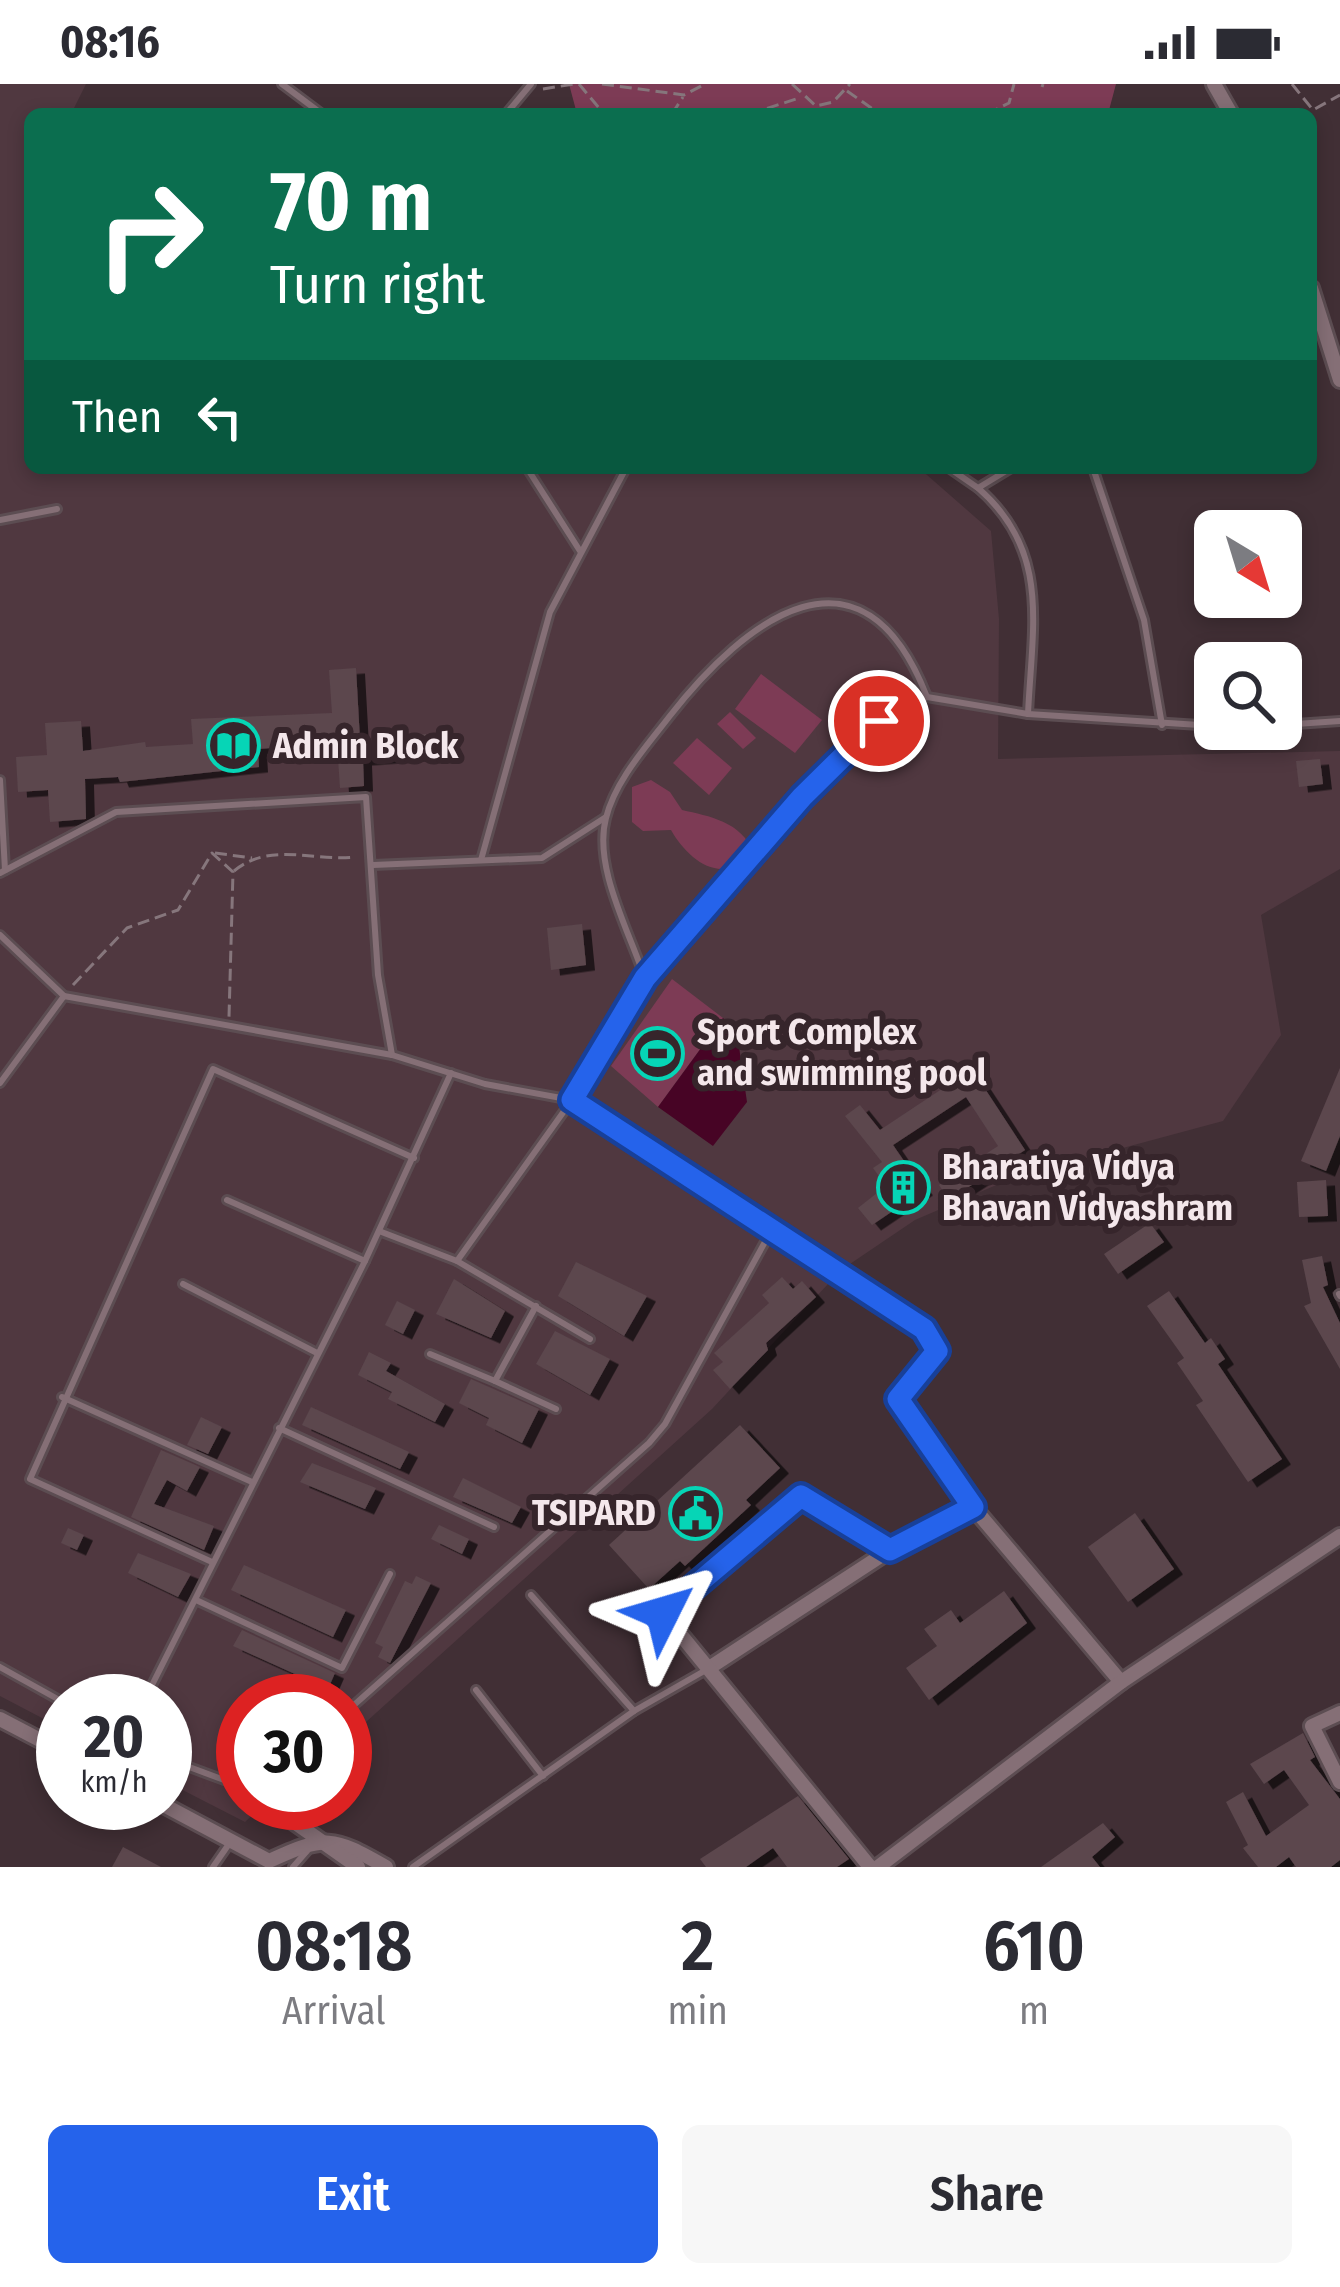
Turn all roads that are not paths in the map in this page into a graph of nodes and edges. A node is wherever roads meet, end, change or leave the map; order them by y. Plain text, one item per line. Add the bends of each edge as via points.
1 (282, 84) edge
2 (530, 84) edge
3 (314, 108) edge
4 (511, 108) edge
5 (1317, 309) edge
6 (1340, 380) edge
7 (531, 474) edge
8 (623, 474) edge
9 (958, 474) edge
10 (1001, 474) edge
11 (1095, 474) edge
12 (978, 488) junction
13 (56, 508) dead end
14 (0, 520) edge
15 (580, 551) junction
16 (927, 697) junction
17 (1028, 714) junction
18 (1340, 721) edge
19 (1302, 723) edge
20 (1162, 724) junction
21 (1194, 725) edge
22 (0, 780) edge
23 (606, 817) junction
24 (481, 860) junction
25 (373, 865) junction
26 (2, 872) edge
27 (0, 935) edge
28 (645, 978) junction
29 (64, 995) junction
30 (392, 1055) junction
31 (451, 1073) junction
32 (0, 1083) edge
33 (572, 1100) junction
34 (414, 1158) junction
35 (227, 1201) dead end
36 (379, 1231) junction
37 (771, 1231) junction
38 (365, 1261) junction
39 (457, 1261) junction
40 (182, 1284) dead end
41 (536, 1306) junction
42 (590, 1339) dead end
43 (317, 1353) junction
44 (430, 1354) dead end
45 (495, 1381) junction
46 (62, 1397) junction
47 (556, 1409) dead end
48 (280, 1428) junction
49 (253, 1482) junction
50 (973, 1507) junction
51 (494, 1527) dead end
52 (1340, 1536) edge
53 (890, 1550) junction
54 (212, 1562) junction
55 (390, 1574) dead end
56 (531, 1595) dead end
57 (196, 1600) junction
58 (0, 1667) edge
59 (709, 1668) junction
60 (158, 1674) edge
61 (1120, 1682) junction
62 (36, 1687) edge
63 (372, 1689) edge
64 (476, 1690) dead end
65 (634, 1711) junction
66 (1340, 1713) edge
67 (0, 1719) edge
68 (36, 1738) edge
69 (543, 1776) junction
70 (1340, 1780) edge
71 (192, 1820) edge
72 (304, 1830) edge
73 (317, 1839) junction
74 (231, 1840) junction
75 (351, 1865) edge
76 (213, 1867) edge
77 (293, 1867) edge
78 (386, 1867) edge
79 (413, 1867) edge
80 (874, 1867) edge

1 - 3 lane
2 - 4 lane
5 - 6 street
7 - 15 lane
8 - 15 lane
9 - 12 lane
10 - 12 lane
11 - 20 lane via 1139,600
12 - 17 lane via 1013,523 1028,560
13 - 14 lane
15 - 24 lane via 542,635
16 - 17 lane
16 - 23 lane via 900,642 862,611 833,604 764,622 709,665 641,753
16 - 28 lane via 879,721 826,770
17 - 20 lane
18 - 19 lane
20 - 21 lane
22 - 26 lane
23 - 24 lane via 542,858
23 - 28 lane via 606,859
24 - 25 lane
25 - 26 lane via 366,797 116,812
25 - 30 lane
27 - 29 lane
28 - 33 lane
29 - 30 lane
29 - 32 lane
30 - 31 lane
31 - 33 lane
31 - 34 lane
33 - 37 lane
33 - 39 lane
34 - 36 lane
34 - 46 lane via 212,1070
35 - 38 lane
36 - 38 lane
36 - 39 lane
37 - 50 street via 924,1329 937,1351 898,1399
37 - 63 lane via 649,1443
38 - 43 lane
39 - 41 lane
40 - 43 lane
41 - 42 lane
41 - 45 lane
43 - 48 lane
44 - 45 lane
45 - 47 lane
46 - 49 lane
46 - 54 lane via 29,1479
48 - 49 lane
48 - 51 lane
49 - 54 lane
50 - 53 street
50 - 61 street
52 - 61 street
53 - 59 street
53 - 59 street via 801,1496 663,1613
54 - 57 lane
55 - 57 lane via 342,1668
56 - 65 lane
57 - 60 lane
58 - 62 lane
59 - 65 lane
59 - 80 street
61 - 80 street
64 - 69 lane
65 - 69 lane
66 - 70 street via 1312,1726
67 - 68 street
69 - 79 lane
71 - 74 street
72 - 73 street
73 - 74 street via 269,1861
73 - 75 street
73 - 77 lane
73 - 78 street via 340,1841
74 - 76 lane

